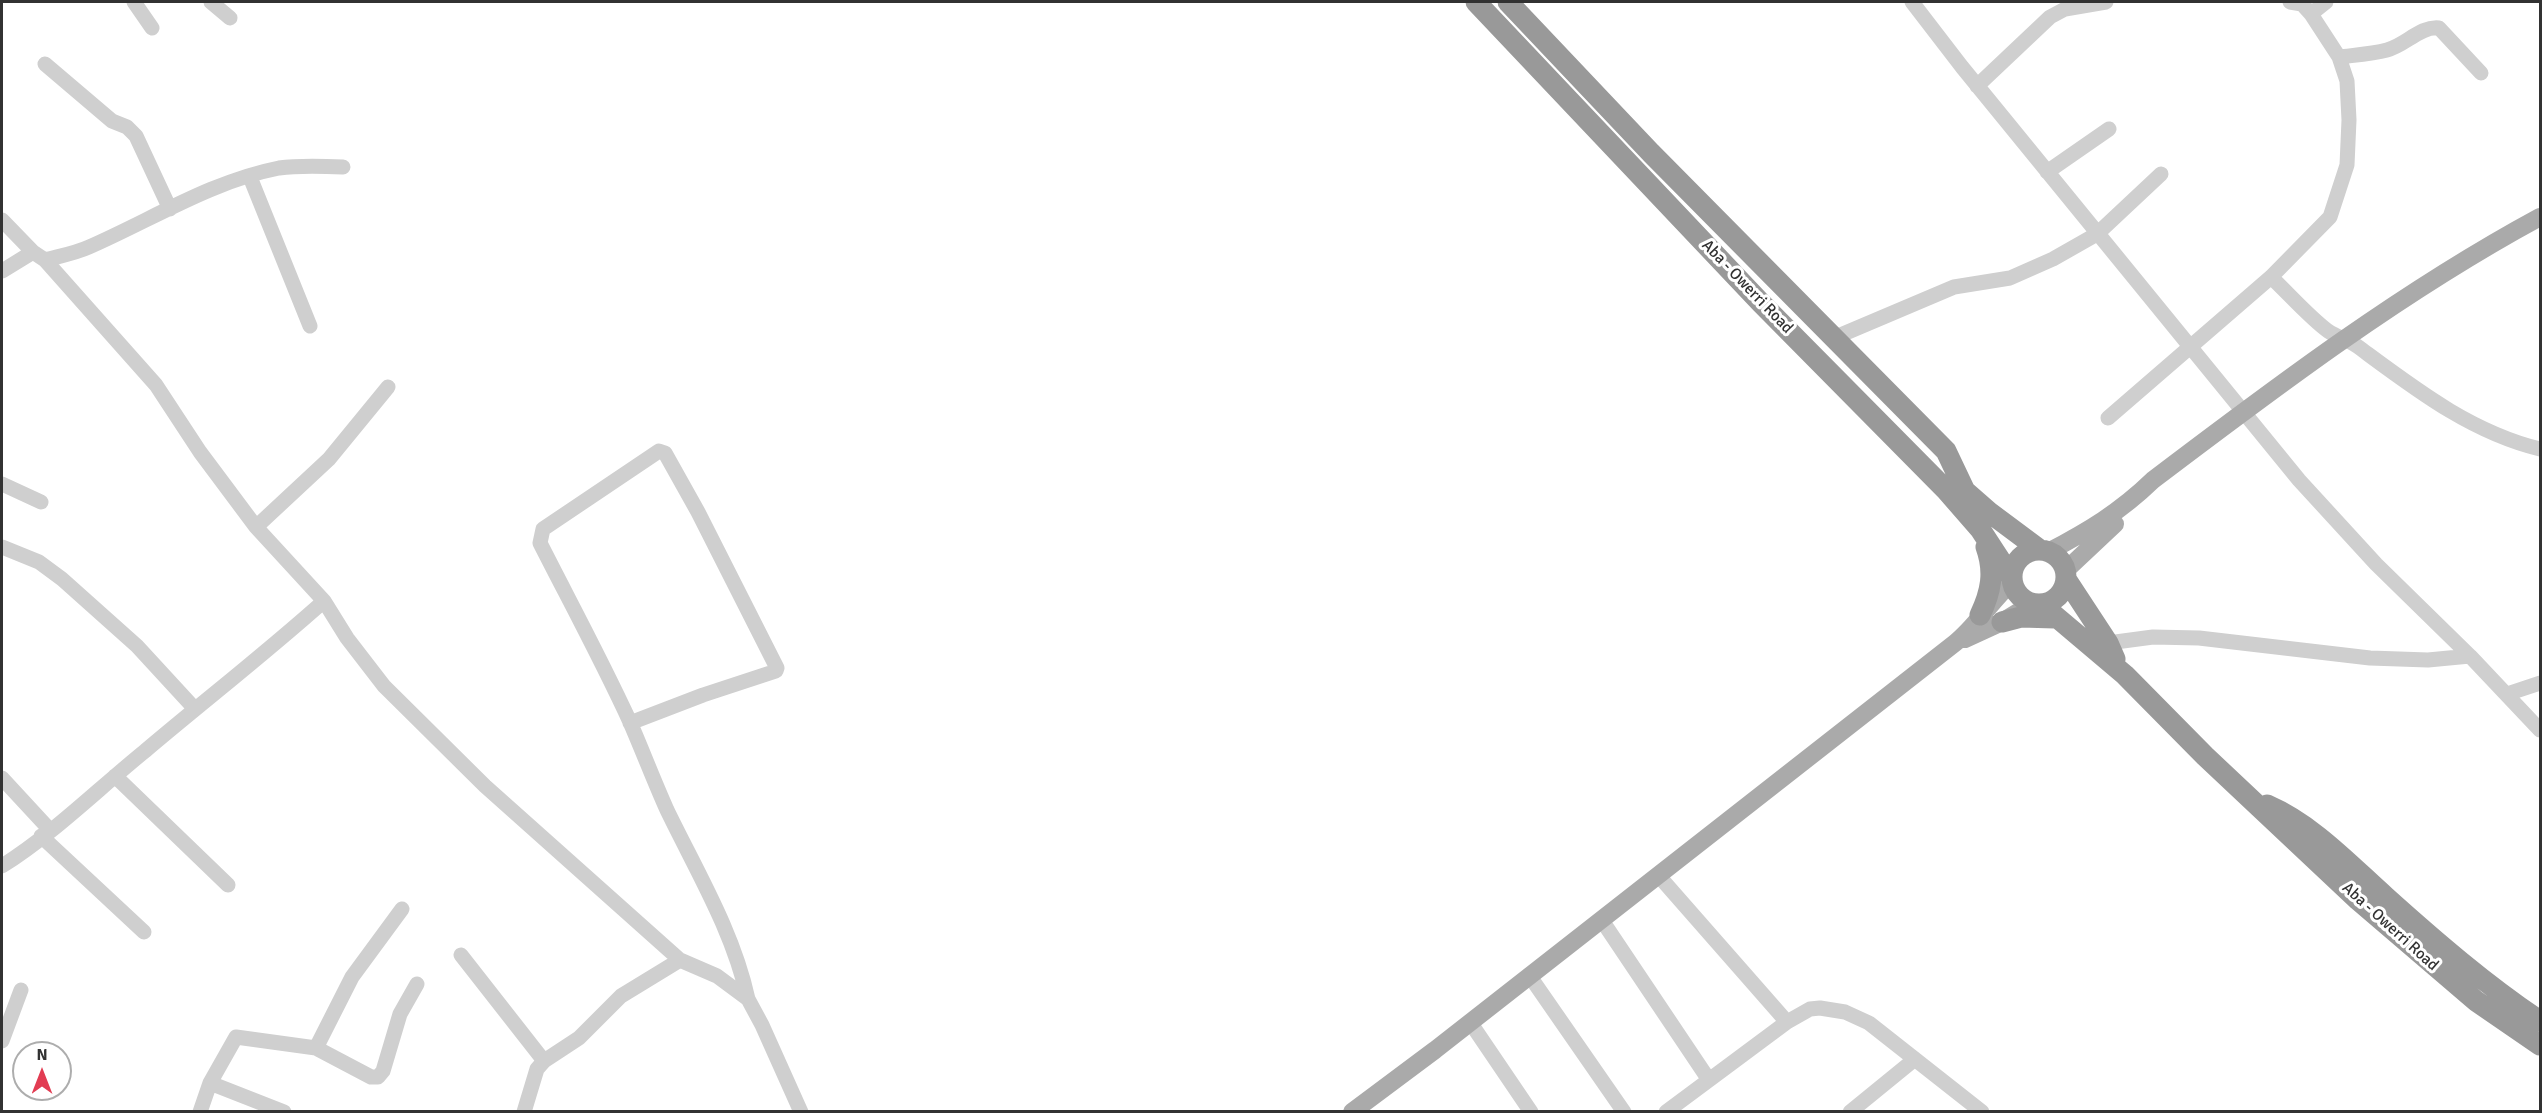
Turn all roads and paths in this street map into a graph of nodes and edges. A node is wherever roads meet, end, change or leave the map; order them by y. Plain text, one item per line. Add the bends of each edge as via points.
1 (135, 2) edge
2 (212, 2) edge
3 (1476, 2) edge
4 (1508, 2) edge
5 (1912, 2) edge
6 (2106, 2) edge
7 (2326, 2) edge
8 (2063, 5) edge
9 (2301, 6) edge
10 (230, 18) dead end
11 (152, 28) dead end
12 (2339, 57) junction
13 (45, 64) dead end
14 (2481, 73) dead end
15 (1977, 86) junction
16 (2109, 129) dead end
17 (344, 167) dead end
18 (2047, 172) junction
19 (2161, 174) dead end
20 (250, 177) junction
21 (170, 208) junction
22 (2541, 217) edge
23 (2, 220) edge
24 (2097, 234) junction
25 (39, 256) junction
26 (2, 271) edge
27 (2271, 278) junction
28 (310, 326) dead end
29 (1836, 337) junction
30 (2346, 339) junction
31 (2192, 347) junction
32 (388, 387) dead end
33 (2242, 413) junction
34 (2108, 418) dead end
35 (2541, 449) edge
36 (2153, 480) junction
37 (2, 484) edge
38 (41, 502) dead end
39 (256, 527) junction
40 (1980, 529) junction
41 (2, 547) edge
42 (2044, 551) junction
43 (2066, 575) junction
44 (2012, 580) junction
45 (324, 601) junction
46 (2037, 604) junction
47 (1980, 615) junction
48 (2057, 618) junction
49 (2002, 622) junction
50 (1955, 643) junction
51 (2108, 643) junction
52 (2470, 656) junction
53 (2125, 675) junction
54 (2541, 683) edge
55 (2507, 694) junction
56 (195, 709) junction
57 (630, 723) junction
58 (2541, 730) edge
59 (115, 776) junction
60 (2, 778) edge
61 (2249, 797) junction
62 (46, 833) junction
63 (4, 861) edge
64 (1658, 875) junction
65 (228, 885) dead end
66 (402, 909) dead end
67 (1601, 920) junction
68 (144, 932) dead end
69 (461, 955) dead end
70 (680, 960) junction
71 (1529, 975) junction
72 (417, 984) dead end
73 (21, 990) dead end
74 (748, 999) junction
75 (1470, 1022) junction
76 (1787, 1022) junction
77 (2541, 1022) edge
78 (2, 1041) edge
79 (2541, 1045) edge
80 (316, 1048) junction
81 (1915, 1059) junction
82 (544, 1061) junction
83 (1709, 1080) junction
84 (210, 1083) junction
85 (1971, 1109) edge
86 (200, 1112) edge
87 (284, 1112) edge
88 (524, 1112) edge
89 (801, 1112) edge
90 (1352, 1112) edge
91 (1531, 1112) edge
92 (1624, 1112) edge
93 (1666, 1112) edge
94 (1850, 1112) edge

1 - 11 street
2 - 10 street
3 - 40 highway, Aba - Owerri Road
4 - 29 highway, Aba - Owerri Road via 1651,153
5 - 15 street
6 - 8 street
7 - 9 street
8 - 15 street
9 - 12 street
12 - 14 street via 2387,50 2429,27 2439,28
12 - 27 street via 2349,110 2346,165 2330,217
13 - 21 street via 112,121 136,136
15 - 18 street
16 - 18 street
17 - 20 street via 279,168
18 - 24 street
19 - 24 street
20 - 21 street
20 - 28 street
21 - 25 street via 88,248
22 - 30 main road via 2490,244
23 - 25 street
24 - 29 street via 2010,278 1954,287
24 - 31 street
25 - 26 street
25 - 39 street via 156,385
27 - 30 street via 2329,332
27 - 31 street
29 - 42 highway, Aba - Owerri Road via 1946,451 1965,491
30 - 33 main road
30 - 35 street via 2403,382 2472,424 2510,442
31 - 33 street
31 - 34 street
32 - 39 street via 329,459
33 - 36 main road
33 - 52 street via 2376,564
36 - 42 main road via 2100,524
36 - 43 main road via 2134,508
37 - 38 street
39 - 45 street
40 - 44 highway, Aba - Owerri Road
40 - 47 highway via 1993,574 1990,594
41 - 56 street via 39,562 62,579 137,646
42 - 43 highway, Aba - Owerri Road via 2056,556
42 - 44 highway via 2023,555 2013,569
43 - 46 highway via 2058,596
43 - 51 highway, Aba - Owerri Road
44 - 46 highway, Aba - Owerri Road via 2019,596
44 - 47 main road
45 - 56 street
45 - 70 street via 384,686 429,733
46 - 48 highway, Aba - Owerri Road
46 - 49 main road
47 - 50 main road via 1970,631
48 - 49 highway via 2021,617
48 - 53 highway, Aba - Owerri Road
49 - 50 main road
50 - 64 main road
51 - 52 street via 2199,638 2370,658 2428,660
51 - 53 highway, Aba - Owerri Road
52 - 55 street
53 - 61 highway, Aba - Owerri Road
54 - 55 street
55 - 58 street
56 - 59 street
57 - 57 street via 540,543 540,536 543,529 659,452 664,453 698,512 777,668
57 - 74 street via 649,772 716,904
59 - 62 street
59 - 65 street
60 - 62 street
61 - 77 highway, Aba - Owerri Road via 2289,814 2316,834 2425,931
61 - 79 highway, Aba - Owerri Road via 2430,964
62 - 63 street
62 - 68 street
64 - 67 main road
64 - 76 street
66 - 80 street via 352,977
67 - 71 main road
67 - 83 street
69 - 82 street
70 - 74 street via 717,975
70 - 82 street via 621,996 579,1038
71 - 75 main road
71 - 92 street
72 - 80 street via 400,1014 378,1077
73 - 78 street
74 - 89 street
75 - 90 main road
75 - 91 street
76 - 81 street via 1810,1009 1845,1012 1869,1023
76 - 83 street
80 - 84 street via 236,1037
81 - 85 street
81 - 94 street
82 - 88 street via 537,1069
83 - 93 street
84 - 86 street
84 - 87 street

